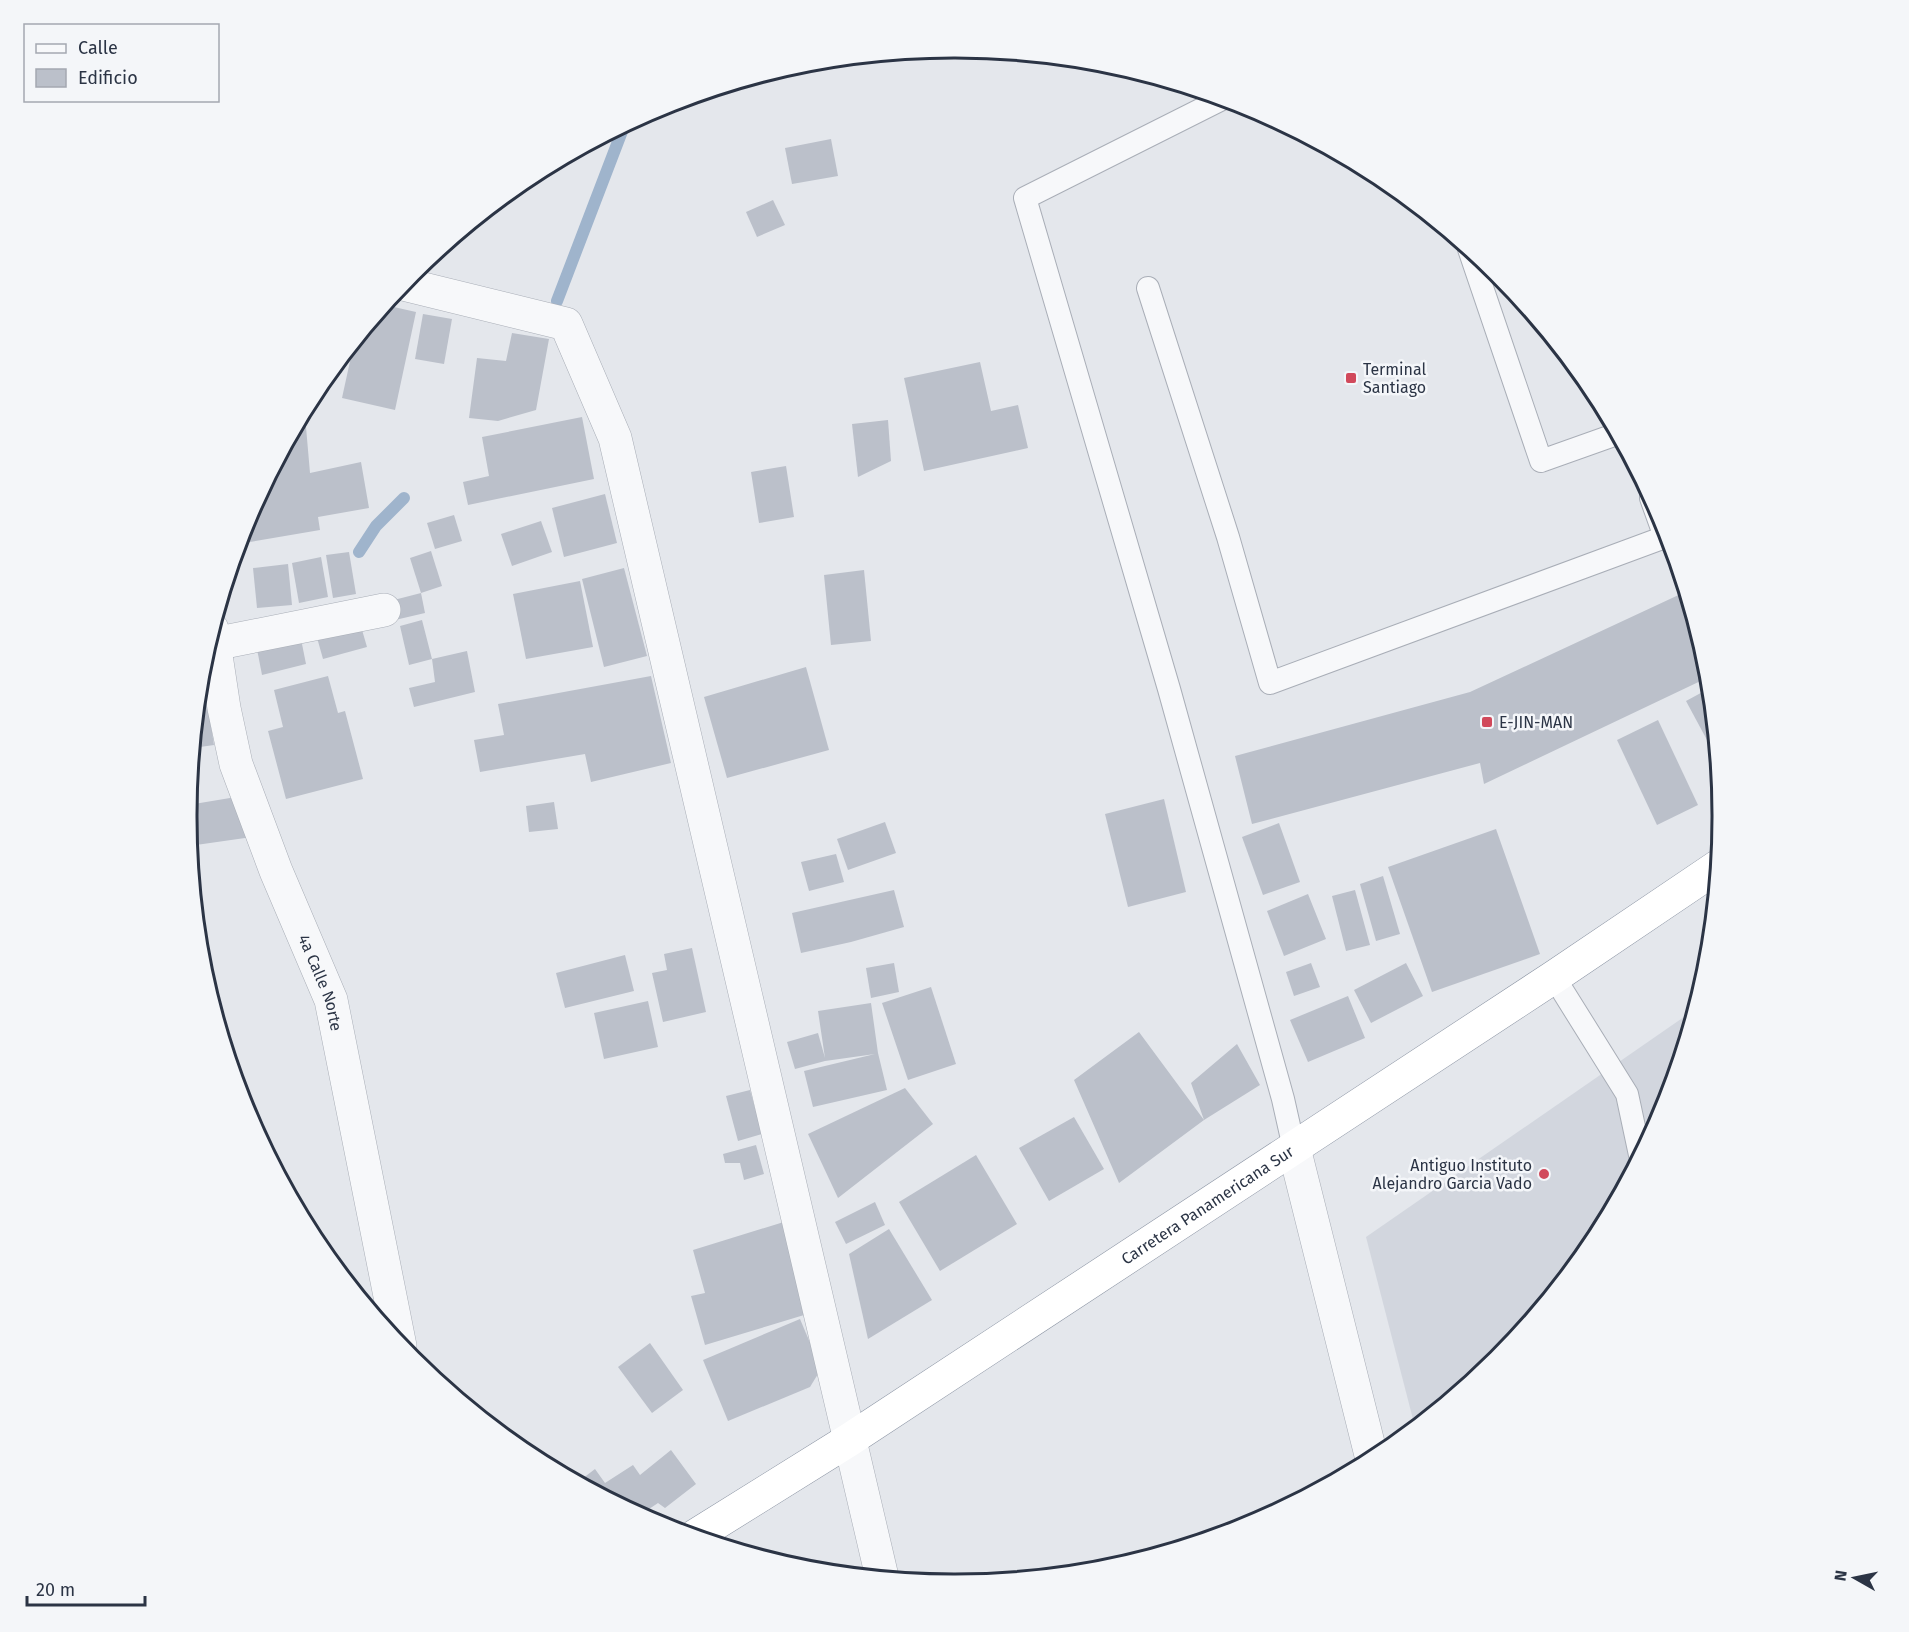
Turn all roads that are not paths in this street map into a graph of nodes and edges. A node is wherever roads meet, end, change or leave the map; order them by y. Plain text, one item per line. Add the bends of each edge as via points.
1 (1212, 104) edge
2 (1475, 265) edge
3 (413, 286) edge
4 (1148, 288) dead end
5 (1611, 437) edge
6 (1659, 539) edge
7 (384, 610) dead end
8 (219, 636) edge
9 (215, 653) edge
10 (1709, 873) edge
11 (1554, 977) junction
12 (1637, 1143) edge
13 (1294, 1148) junction
14 (396, 1327) edge
15 (849, 1440) junction
16 (1370, 1449) edge
17 (704, 1530) edge
18 (880, 1569) edge

1 - 13 lane via 1024,198 1169,689
2 - 5 lane via 1541,461
3 - 15 street via 566,324 615,438
4 - 6 lane via 1270,683
7 - 8 street
9 - 14 street, 4a Calle Norte via 236,764 331,1000
10 - 11 highway, Carretera Panamericana Sur
11 - 12 lane via 1627,1094
11 - 13 highway, Carretera Panamericana Sur
13 - 15 highway, Carretera Panamericana Sur
13 - 16 street
15 - 17 highway, Carretera Panamericana Sur
15 - 18 street

